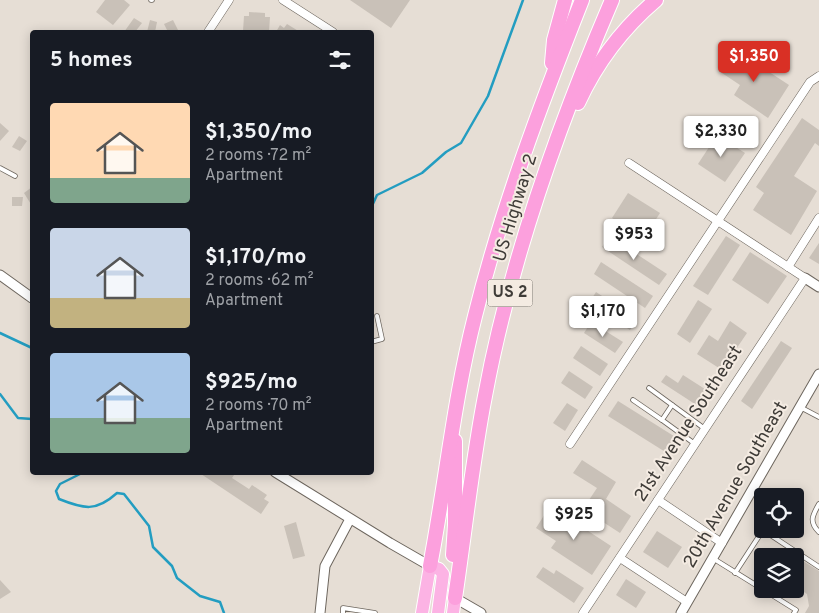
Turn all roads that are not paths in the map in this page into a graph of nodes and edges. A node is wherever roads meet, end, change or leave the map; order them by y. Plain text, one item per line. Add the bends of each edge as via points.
1 (229, 0) edge
2 (283, 0) edge
3 (565, 0) edge
4 (582, 0) edge
5 (612, 0) edge
6 (656, 0) edge
7 (209, 30) edge
8 (330, 30) edge
9 (819, 76) edge
10 (551, 80) junction
11 (629, 163) dead end
12 (0, 168) edge
13 (546, 172) junction
14 (15, 176) dead end
15 (819, 218) edge
16 (718, 222) junction
17 (788, 267) junction
18 (0, 275) edge
19 (805, 278) junction
20 (819, 288) edge
21 (30, 297) edge
22 (377, 316) dead end
23 (374, 341) edge
24 (819, 374) edge
25 (649, 388) dead end
26 (633, 400) dead end
27 (672, 405) junction
28 (800, 407) junction
29 (454, 410) junction
30 (819, 417) edge
31 (662, 420) junction
32 (705, 429) junction
33 (570, 444) dead end
34 (695, 444) junction
35 (279, 475) edge
36 (658, 500) junction
37 (819, 504) edge
38 (350, 519) junction
39 (819, 532) edge
40 (722, 543) junction
41 (620, 558) junction
42 (712, 558) junction
43 (430, 566) junction
44 (819, 567) edge
45 (735, 573) junction
46 (455, 598) junction
47 (687, 602) junction
48 (320, 613) edge
49 (343, 613) edge
50 (375, 613) edge
51 (422, 613) edge
52 (438, 613) edge
53 (453, 613) edge
54 (481, 613) edge
55 (583, 613) edge
56 (680, 613) edge
57 (794, 613) edge

1 - 7 street
2 - 8 street
3 - 10 highway via 554,40
4 - 10 highway, US Highway 2 / US 2
5 - 13 highway, US Highway 2 / US 2 via 568,107
6 - 13 highway via 628,26 598,68
9 - 16 street via 810,82
10 - 29 highway, US Highway 2 / US 2 via 504,210 474,316
11 - 16 street
12 - 14 lane
13 - 46 highway, US Highway 2 / US 2 via 516,270 485,394
15 - 17 street
16 - 17 street
16 - 33 street
17 - 19 street
18 - 21 street
19 - 20 street
19 - 32 street, 21st Avenue Southeast
22 - 23 lane via 382,339
24 - 28 street, 20th Avenue Southeast
25 - 27 lane
26 - 31 lane
27 - 31 lane
27 - 32 lane
28 - 30 lane
28 - 40 street, 20th Avenue Southeast
29 - 43 highway, US Highway 2 / US 2
29 - 46 highway via 455,525 449,586 450,594
31 - 34 lane
32 - 34 street, 21st Avenue Southeast
34 - 36 street, 21st Avenue Southeast
35 - 38 street
36 - 40 street
36 - 41 street, 21st Avenue Southeast
37 - 39 lane via 812,519 812,525
38 - 43 street
38 - 48 street via 325,566
40 - 42 street, 20th Avenue Southeast
41 - 47 street
41 - 55 street, 21st Avenue Southeast
42 - 45 lane
42 - 47 street, 20th Avenue Southeast
43 - 51 highway, US Highway 2 / US 2
43 - 52 highway via 443,574
44 - 45 lane via 763,530
45 - 57 lane via 796,610
46 - 53 highway, US Highway 2 / US 2
46 - 54 street
47 - 56 street, 20th Avenue Southeast
49 - 50 lane via 344,608

